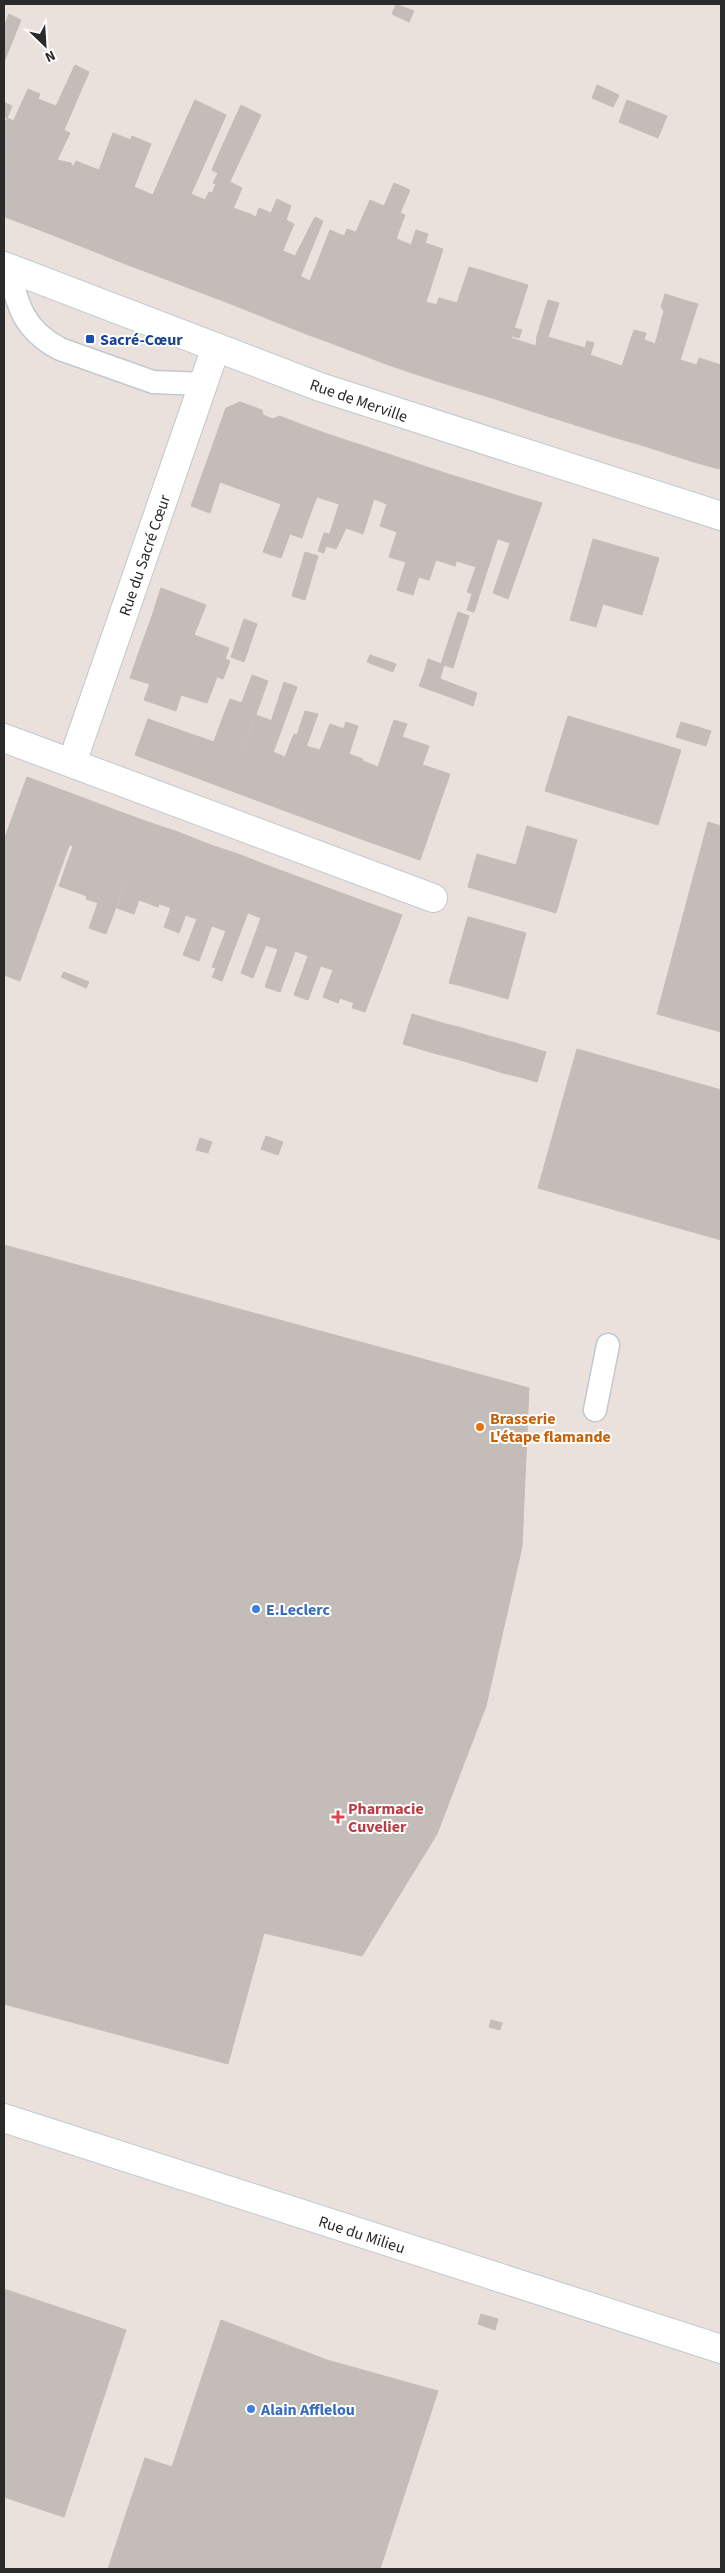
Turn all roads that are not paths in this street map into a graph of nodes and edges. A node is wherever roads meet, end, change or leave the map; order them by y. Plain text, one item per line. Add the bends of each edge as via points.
1 (6, 267) edge
2 (216, 347) junction
3 (204, 384) junction
4 (721, 516) edge
5 (4, 738) edge
6 (72, 764) junction
7 (433, 898) dead end
8 (608, 1345) dead end
9 (596, 1410) dead end
10 (4, 2118) edge
11 (721, 2349) edge

1 - 2 street, Rue de Merville
1 - 3 lane via 27,322 48,343 146,380
2 - 3 street, Rue du Sacré Cœur
2 - 4 street, Rue de Merville via 320,388
3 - 6 street, Rue du Sacré Cœur
5 - 6 street
6 - 7 street
8 - 9 lane
10 - 11 street, Rue du Milieu

